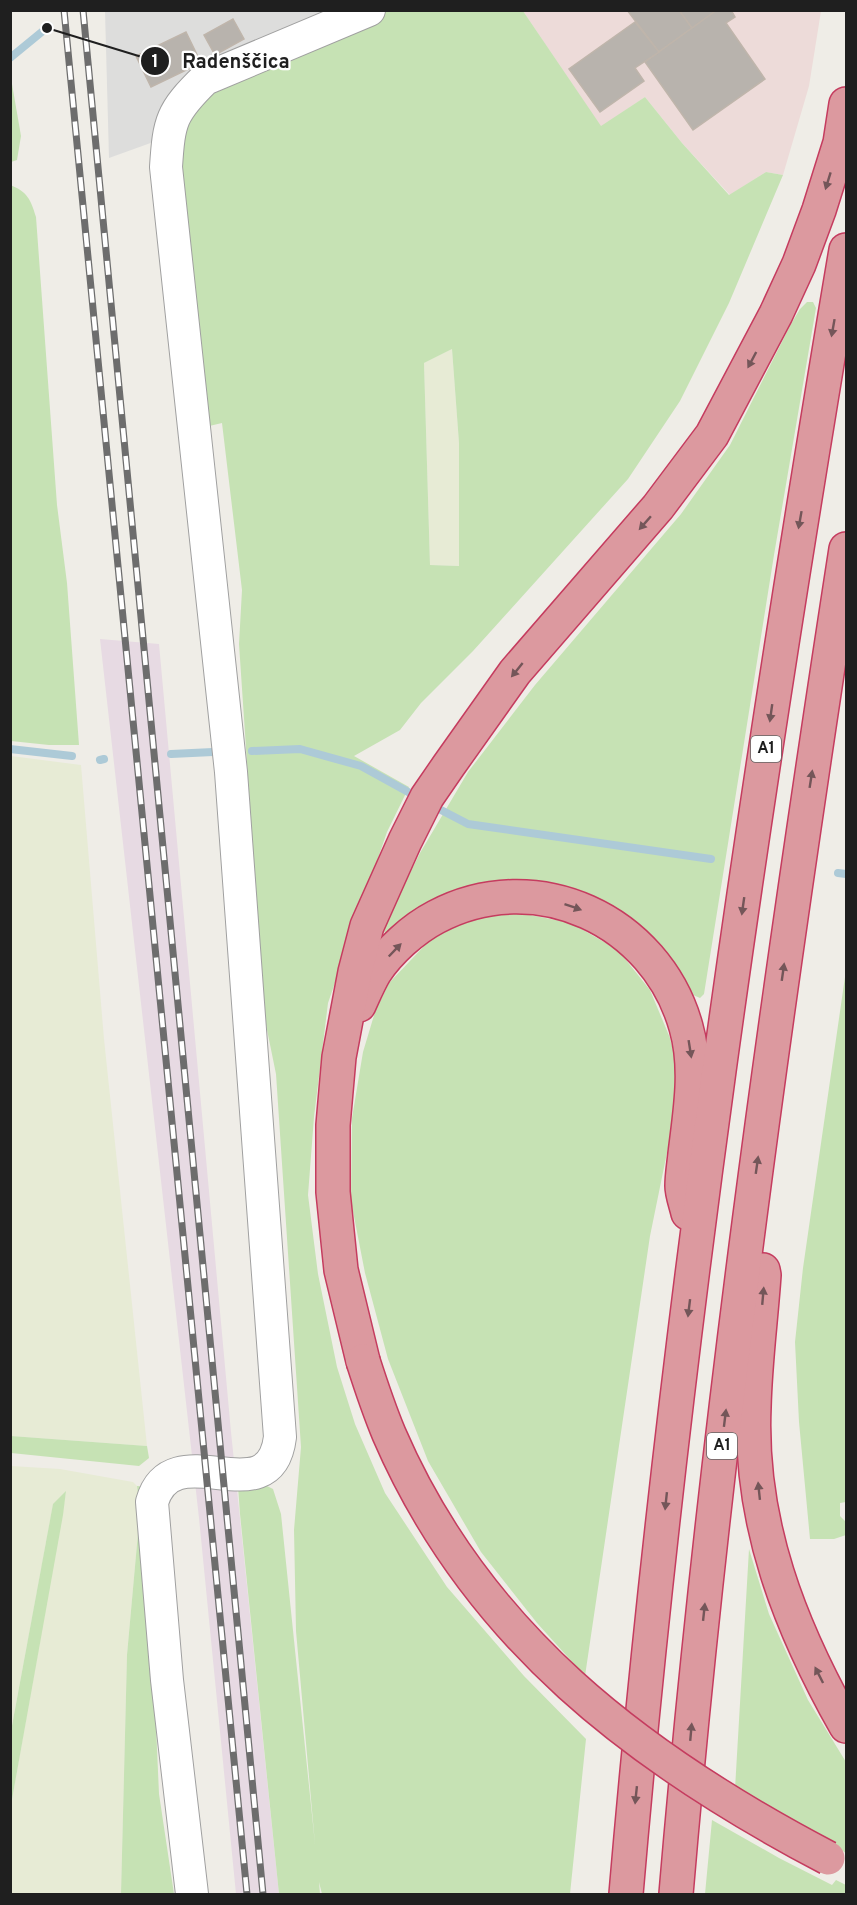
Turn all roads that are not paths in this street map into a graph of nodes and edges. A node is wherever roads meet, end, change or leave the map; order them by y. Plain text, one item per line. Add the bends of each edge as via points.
1 (369, 10) edge
2 (846, 104) edge
3 (846, 250) edge
4 (846, 549) edge
5 (339, 1057) junction
6 (749, 1223) junction
7 (697, 1250) junction
8 (846, 1726) edge
9 (837, 1863) edge
10 (192, 1894) edge
11 (626, 1894) edge
12 (676, 1894) edge

1 - 10 street via 205,79 186,97 168,133 166,167 231,772 280,1437 278,1454 261,1471 245,1475 172,1475 163,1480 152,1502 166,1680
2 -> 5 highway via 840,143 799,264 712,435 658,507 515,672 428,797 367,926
3 -> 7 highway, A1 via 795,550
6 -> 4 highway, A1
5 -> 7 highway via 375,972 414,931 435,917 462,906 516,896 546,899 600,918 628,935 665,977 686,1027 693,1081 682,1187
5 - 9 highway, bridge via 333,1192 341,1270 363,1361 389,1435 432,1518 465,1568 528,1645 596,1709 669,1764 733,1805
8 -> 6 highway via 808,1655 786,1603 760,1505 754,1408 764,1275
12 -> 6 highway, A1 via 720,1458
7 -> 11 highway, A1 via 664,1514

